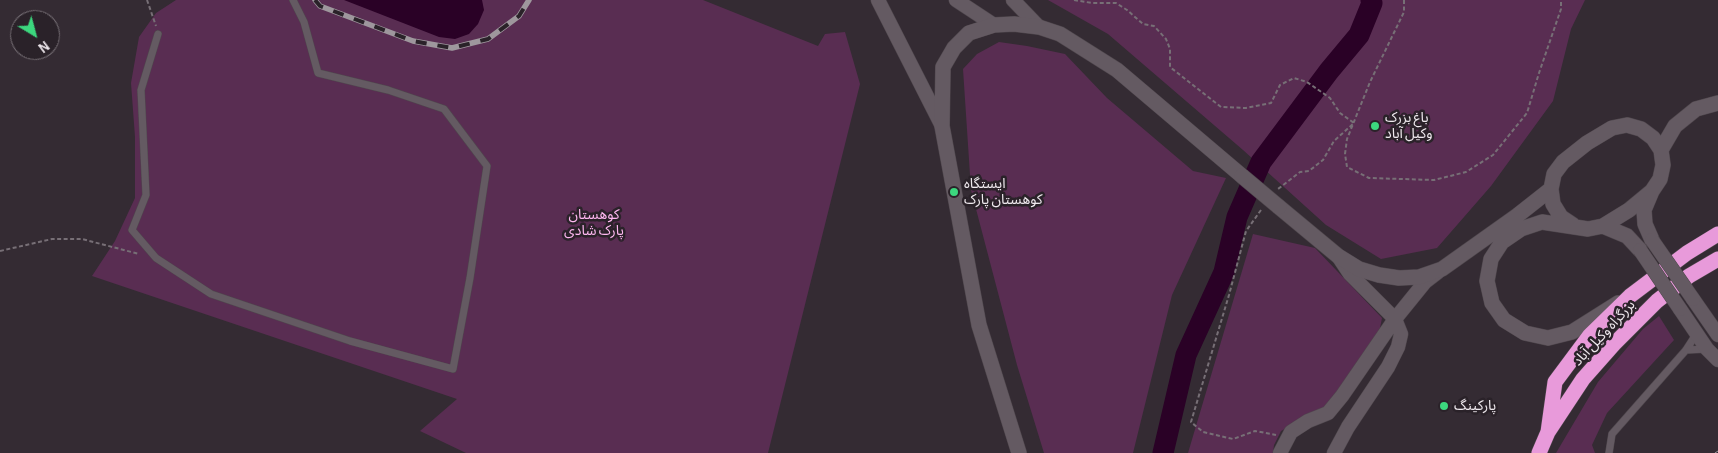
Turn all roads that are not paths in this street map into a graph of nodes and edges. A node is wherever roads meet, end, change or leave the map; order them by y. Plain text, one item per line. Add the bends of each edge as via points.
1 (293, 0) edge
2 (878, 0) edge
3 (956, 0) edge
4 (1013, 0) edge
5 (994, 25) junction
6 (1039, 27) junction
7 (158, 34) road end
8 (1718, 102) edge
9 (942, 126) junction
10 (1661, 150) junction
11 (1551, 189) junction
12 (1652, 191) junction
13 (1573, 225) junction
14 (1603, 226) junction
15 (1718, 234) edge
16 (1646, 245) junction
17 (1338, 256) junction
18 (1718, 259) edge
19 (1442, 269) junction
20 (1630, 296) junction
21 (1395, 319) junction
22 (1697, 333) junction
23 (1718, 335) edge
24 (1707, 348) junction
25 (1686, 350) junction
26 (1718, 360) edge
27 (1548, 432) junction
28 (1019, 453) edge
29 (1280, 453) edge
30 (1334, 453) edge
31 (1539, 453) edge
32 (1609, 453) edge

1 - 7 lane via 304,22 318,73 388,90 444,109 487,166 453,369 350,341 210,294 156,258 132,230 146,194 141,90
2 - 9 street
3 - 5 street
4 - 6 street
5 - 6 street
5 - 9 street via 969,33 954,48 943,67
6 - 17 street, bridge via 1060,34 1117,70 1242,176 1276,200
8 - 10 street via 1696,109 1675,126
9 - 28 street via 979,325
10 - 11 street via 1641,129 1627,126 1612,128 1564,162 1554,174
10 - 12 street via 1662,172
11 - 13 street via 1553,204 1561,217
11 - 19 street
12 - 14 street
12 - 16 street via 1644,210
13 - 14 street via 1588,229
13 - 20 street via 1542,222 1521,229 1502,242 1491,259 1486,282 1492,302 1504,320 1524,333 1548,338 1572,332
14 - 16 street
15 - 20 highway
16 - 22 street, bridge via 1680,309
16 - 23 street, bridge via 1693,299
17 - 19 street via 1359,269 1399,278 1419,277
17 - 21 street via 1350,274
18 - 27 highway, بزرگراه وکیل آباد via 1657,301 1614,344
19 - 21 street via 1425,282
20 - 27 highway via 1590,335 1555,382
21 - 29 street via 1328,413 1291,432
21 - 30 street via 1400,334 1398,347
22 - 24 street
22 - 25 lane
24 - 25 lane
24 - 26 street
25 - 32 lane via 1612,434
27 - 31 highway, بزرگراه وکیل آباد

